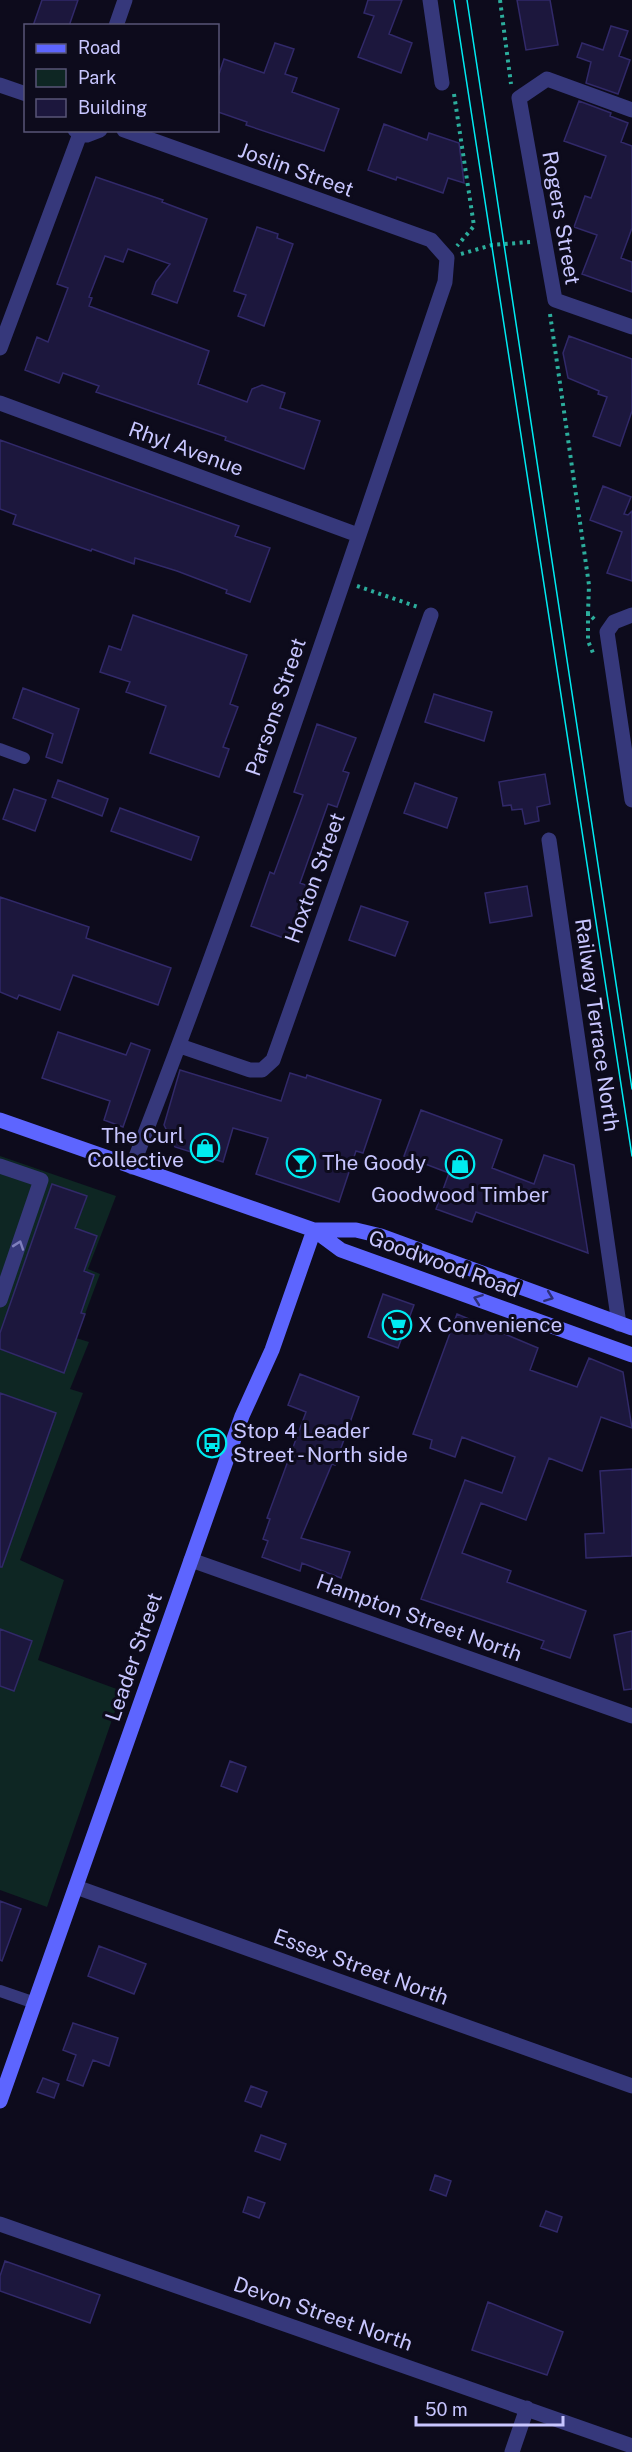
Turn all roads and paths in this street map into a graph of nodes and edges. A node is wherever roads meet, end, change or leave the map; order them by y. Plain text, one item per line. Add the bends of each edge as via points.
1 (125, 0) edge
2 (430, 0) edge
3 (500, 0) edge
4 (117, 24) edge
5 (442, 83) joint
6 (0, 85) edge
7 (24, 93) edge
8 (514, 93) junction
9 (632, 110) edge
10 (78, 132) edge
11 (95, 132) edge
12 (130, 132) edge
13 (543, 240) junction
14 (447, 258) junction
15 (549, 309) dead end
16 (632, 327) edge
17 (0, 348) edge
18 (0, 403) edge
19 (358, 535) junction
20 (342, 581) junction
21 (588, 613) junction
22 (431, 615) joint
23 (632, 615) edge
24 (607, 632) junction
25 (588, 641) dead end
26 (0, 749) edge
27 (24, 758) dead end
28 (632, 800) edge
29 (549, 840) dead end
30 (180, 1046) junction
31 (0, 1120) edge
32 (0, 1166) edge
33 (132, 1167) junction
34 (314, 1230) junction
35 (0, 1300) edge
36 (625, 1326) edge
37 (632, 1355) edge
38 (191, 1560) junction
39 (632, 1716) edge
40 (76, 1887) junction
41 (0, 1991) edge
42 (34, 2003) junction
43 (632, 2086) edge
44 (0, 2101) edge
45 (0, 2224) edge
46 (527, 2408) junction
47 (632, 2446) edge
48 (512, 2452) edge

1 - 4 street
2 - 5 street
3 - 8 path
5 - 14 path via 456,95 474,226
6 - 7 street
8 - 9 street via 547,79
8 - 13 street, Rogers Street
10 - 11 street
10 - 17 street
12 - 14 street, Joslin Street via 431,240
13 - 14 path via 492,245
13 - 16 street, Rogers Street via 555,300
14 - 19 street, Parsons Street via 445,282
15 - 21 path via 589,585
18 - 19 street, Rhyl Avenue
19 - 20 street, Parsons Street
20 - 22 path
20 - 30 street, Parsons Street
21 - 24 path
21 - 25 path
22 - 30 street, Hoxton Street via 273,1060 262,1070 250,1070
23 - 24 street via 614,621
24 - 28 street
26 - 27 lane
29 - 36 street, Railway Terrace North
30 - 33 street, Parsons Street
31 - 33 main road, Goodwood Road
35 -> 32 street via 41,1180
33 - 34 main road, Goodwood Road
34 -> 36 main road, Goodwood Road via 356,1230 381,1236
37 -> 34 main road, Goodwood Road via 341,1250
34 - 38 main road, Leader Street
38 - 39 street, Hampton Street North
38 - 40 main road, Leader Street
40 - 42 main road, Leader Street
40 - 43 street, Essex Street North
41 - 42 lane
42 - 44 main road, Leader Street
45 - 46 street, Devon Street North
46 - 47 street, Devon Street North
46 - 48 street

